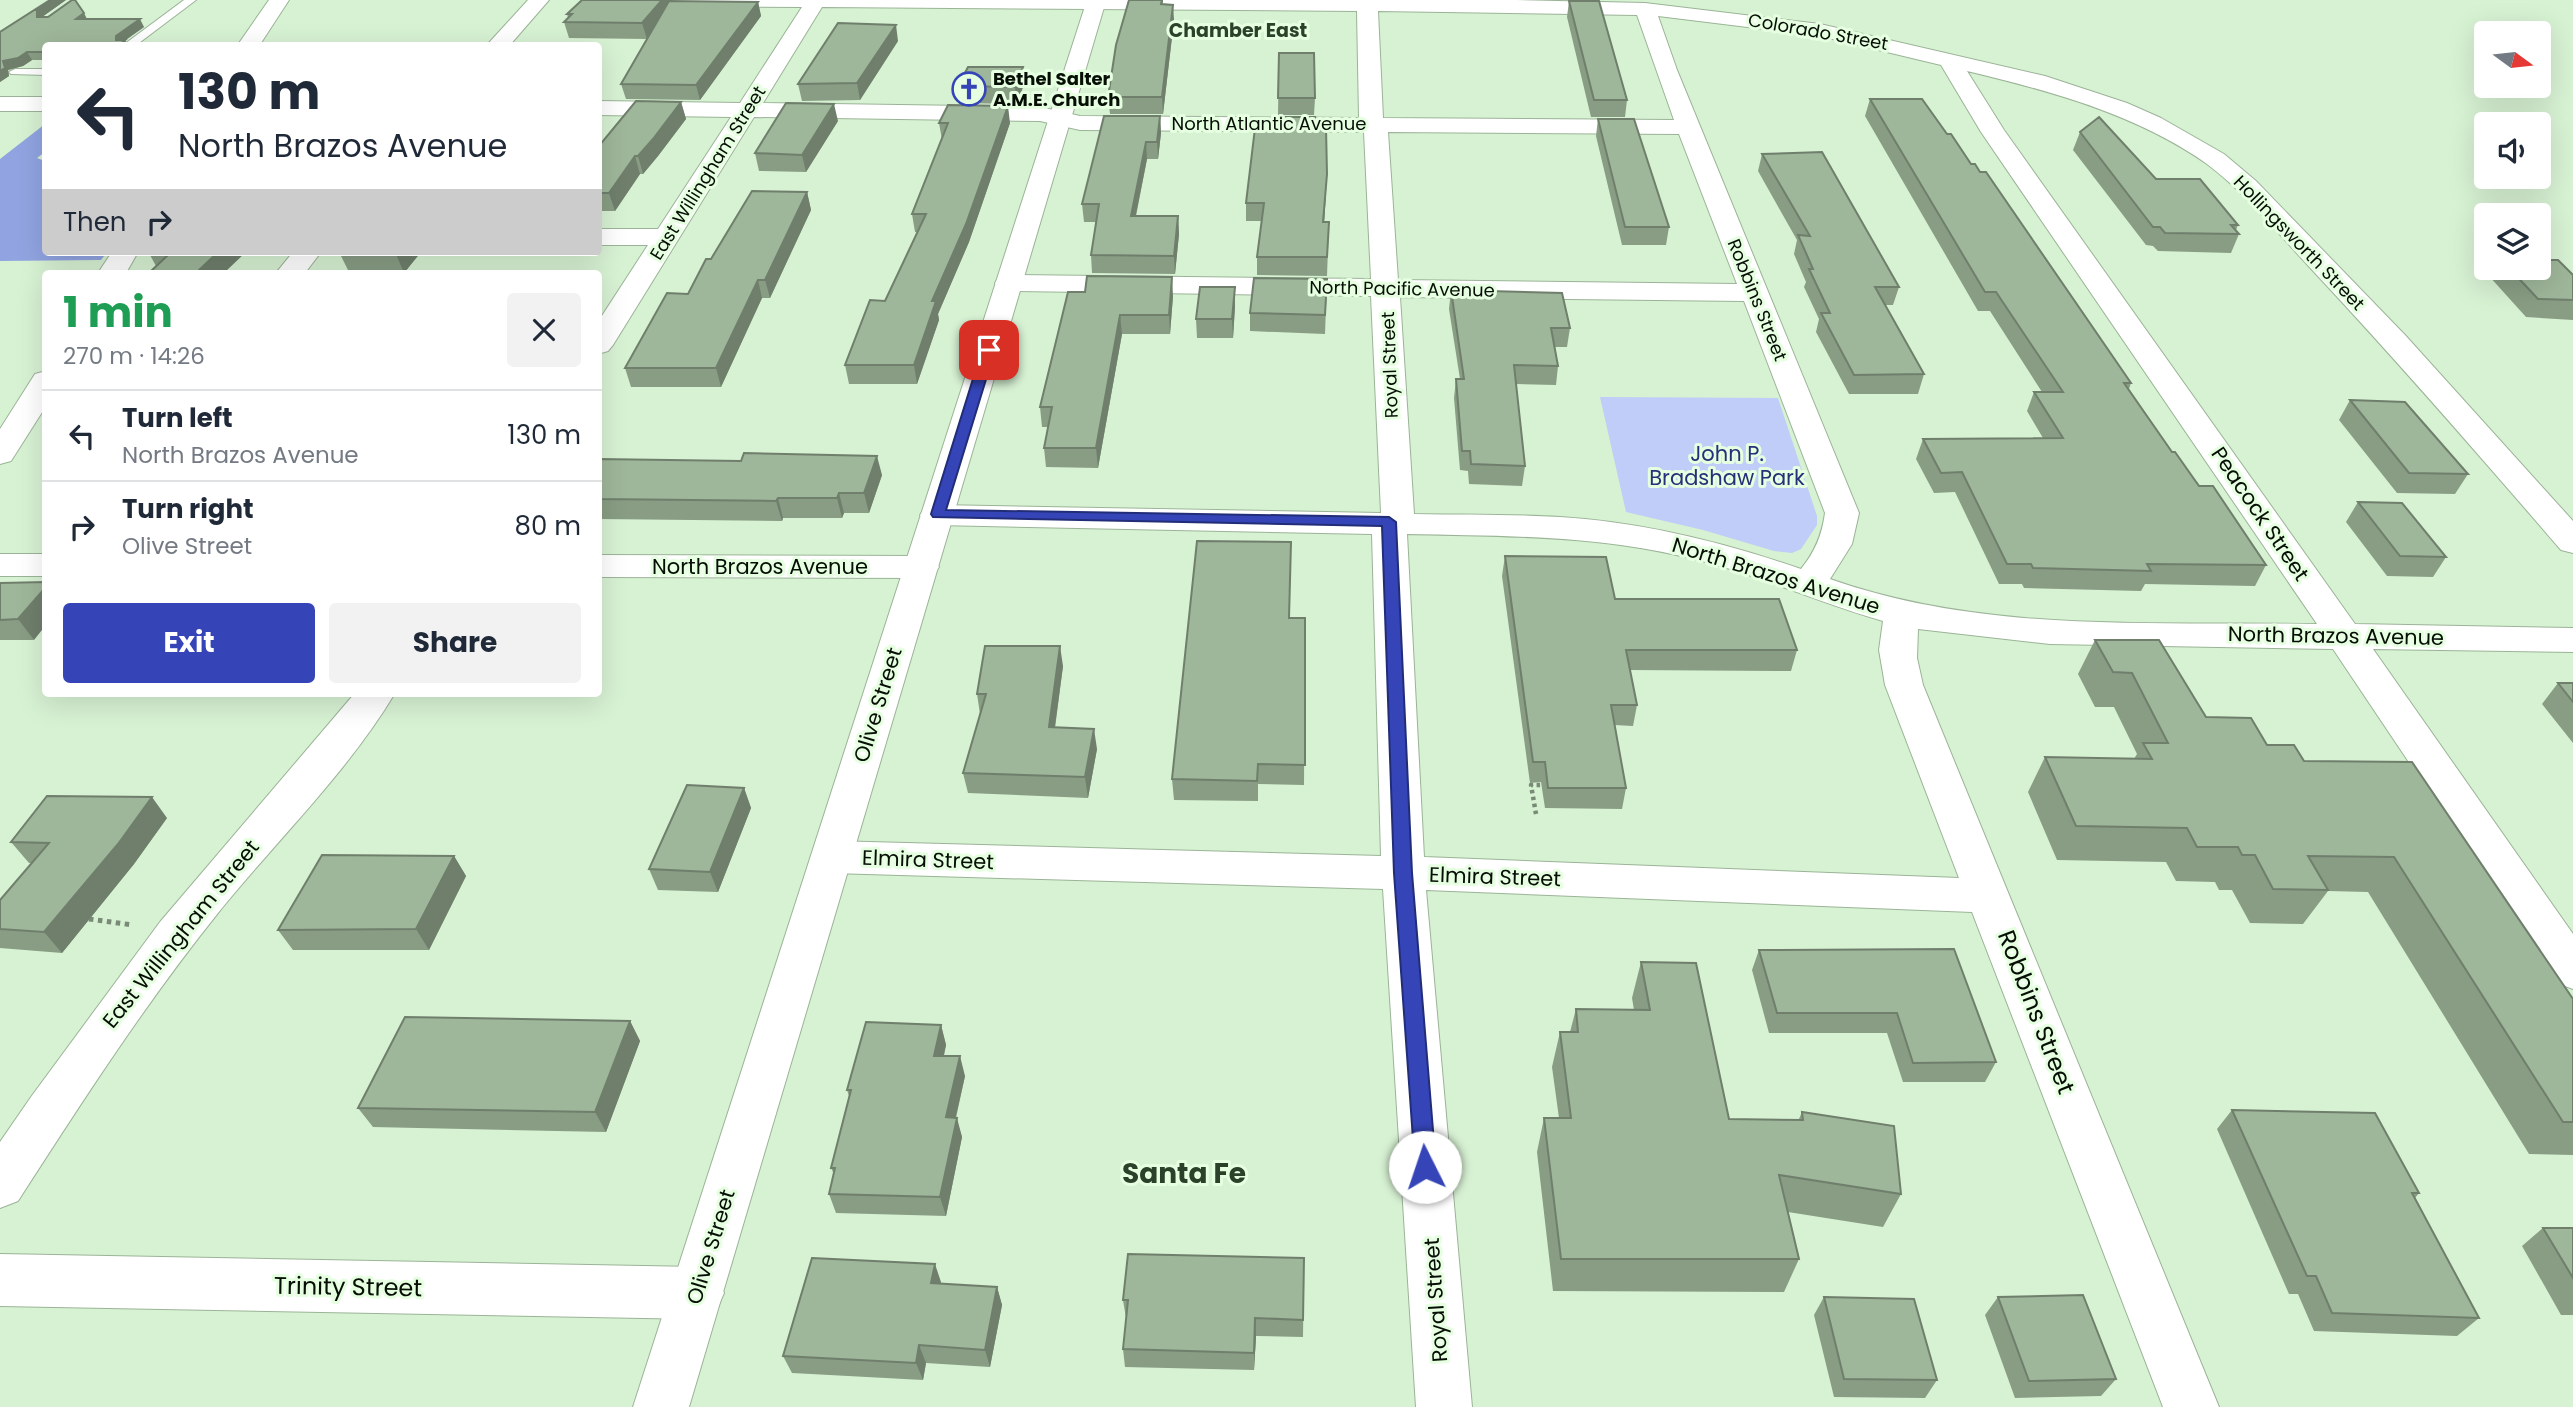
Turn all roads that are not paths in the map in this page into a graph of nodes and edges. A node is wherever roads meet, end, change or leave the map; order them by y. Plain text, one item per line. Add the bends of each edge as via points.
1 (191, 0) edge
2 (279, 0) edge
3 (539, 0) edge
4 (679, 0) edge
5 (817, 1) edge
6 (1096, 4) junction
7 (1367, 5) junction
8 (1645, 9) junction
9 (133, 42) edge
10 (251, 42) edge
11 (501, 42) edge
12 (1948, 59) junction
13 (15, 72) edge
14 (42, 72) edge
15 (0, 104) edge
16 (42, 104) edge
17 (602, 108) edge
18 (748, 111) junction
19 (1060, 118) junction
20 (1373, 125) junction
21 (1689, 127) junction
22 (602, 237) edge
23 (667, 237) junction
24 (305, 256) edge
25 (293, 270) edge
26 (1009, 284) junction
27 (1387, 289) junction
28 (1754, 292) junction
29 (602, 339) edge
30 (42, 386) edge
31 (0, 454) edge
32 (937, 514) junction
33 (1393, 522) junction
34 (2573, 542) edge
35 (0, 565) edge
36 (42, 565) edge
37 (602, 566) edge
38 (921, 567) junction
39 (1807, 586) junction
40 (1903, 614) junction
41 (2344, 637) junction
42 (2573, 640) edge
43 (373, 697) edge
44 (832, 857) junction
45 (1403, 873) junction
46 (1990, 896) junction
47 (2573, 970) edge
48 (0, 1185) edge
49 (0, 1280) edge
50 (697, 1293) junction
51 (661, 1407) edge
52 (1444, 1407) edge
53 (2191, 1407) edge

1 - 9 lane
2 - 10 street
3 - 11 street
4 - 5 street, Colorado Street
5 - 6 street, Colorado Street
5 - 18 street, East Willingham Street
6 - 7 street, Colorado Street
6 - 19 street, Olive Street
7 - 8 street, Colorado Street
7 - 20 street, Royal Street
8 - 12 street, Colorado Street via 1821,30
8 - 21 street, Robbins Street
12 - 34 street, Hollingsworth Street via 2119,107 2215,159 2247,186 2395,341
12 - 41 street, Peacock Street via 1993,132
13 - 14 lane
15 - 16 street
17 - 18 street, North Atlantic Avenue
18 - 19 street, North Atlantic Avenue via 1040,114
18 - 23 street, East Willingham Street
19 - 20 street, North Atlantic Avenue via 1080,123
19 - 26 street, Olive Street
20 - 21 street, North Atlantic Avenue
20 - 27 street, Royal Street
21 - 28 street, Robbins Street
22 - 23 street
23 - 29 street, East Willingham Street
24 - 25 street
26 - 27 street, North Pacific Avenue
26 - 32 street, Olive Street
27 - 28 street, North Pacific Avenue
27 - 33 street, Royal Street
28 - 39 street, Robbins Street via 1842,513 1840,536
30 - 31 street
32 - 33 street, North Brazos Avenue
32 - 38 street, Olive Street
33 - 39 street, North Brazos Avenue via 1559,527 1626,534 1721,555
33 - 45 street, Royal Street
35 - 36 street
37 - 38 street, North Brazos Avenue
38 - 44 street, Olive Street
39 - 40 street, North Brazos Avenue
40 - 41 street, North Brazos Avenue via 2050,632
40 - 46 street, Robbins Street via 1897,660
41 - 42 street, North Brazos Avenue
41 - 47 street, Peacock Street
43 - 48 street, East Willingham Street via 338,745 203,901 100,1034
44 - 45 street, Elmira Street
44 - 50 street, Olive Street
45 - 46 street, Elmira Street
45 - 52 street, Royal Street
46 - 53 street, Robbins Street
49 - 50 street, Trinity Street
50 - 51 street, Olive Street

